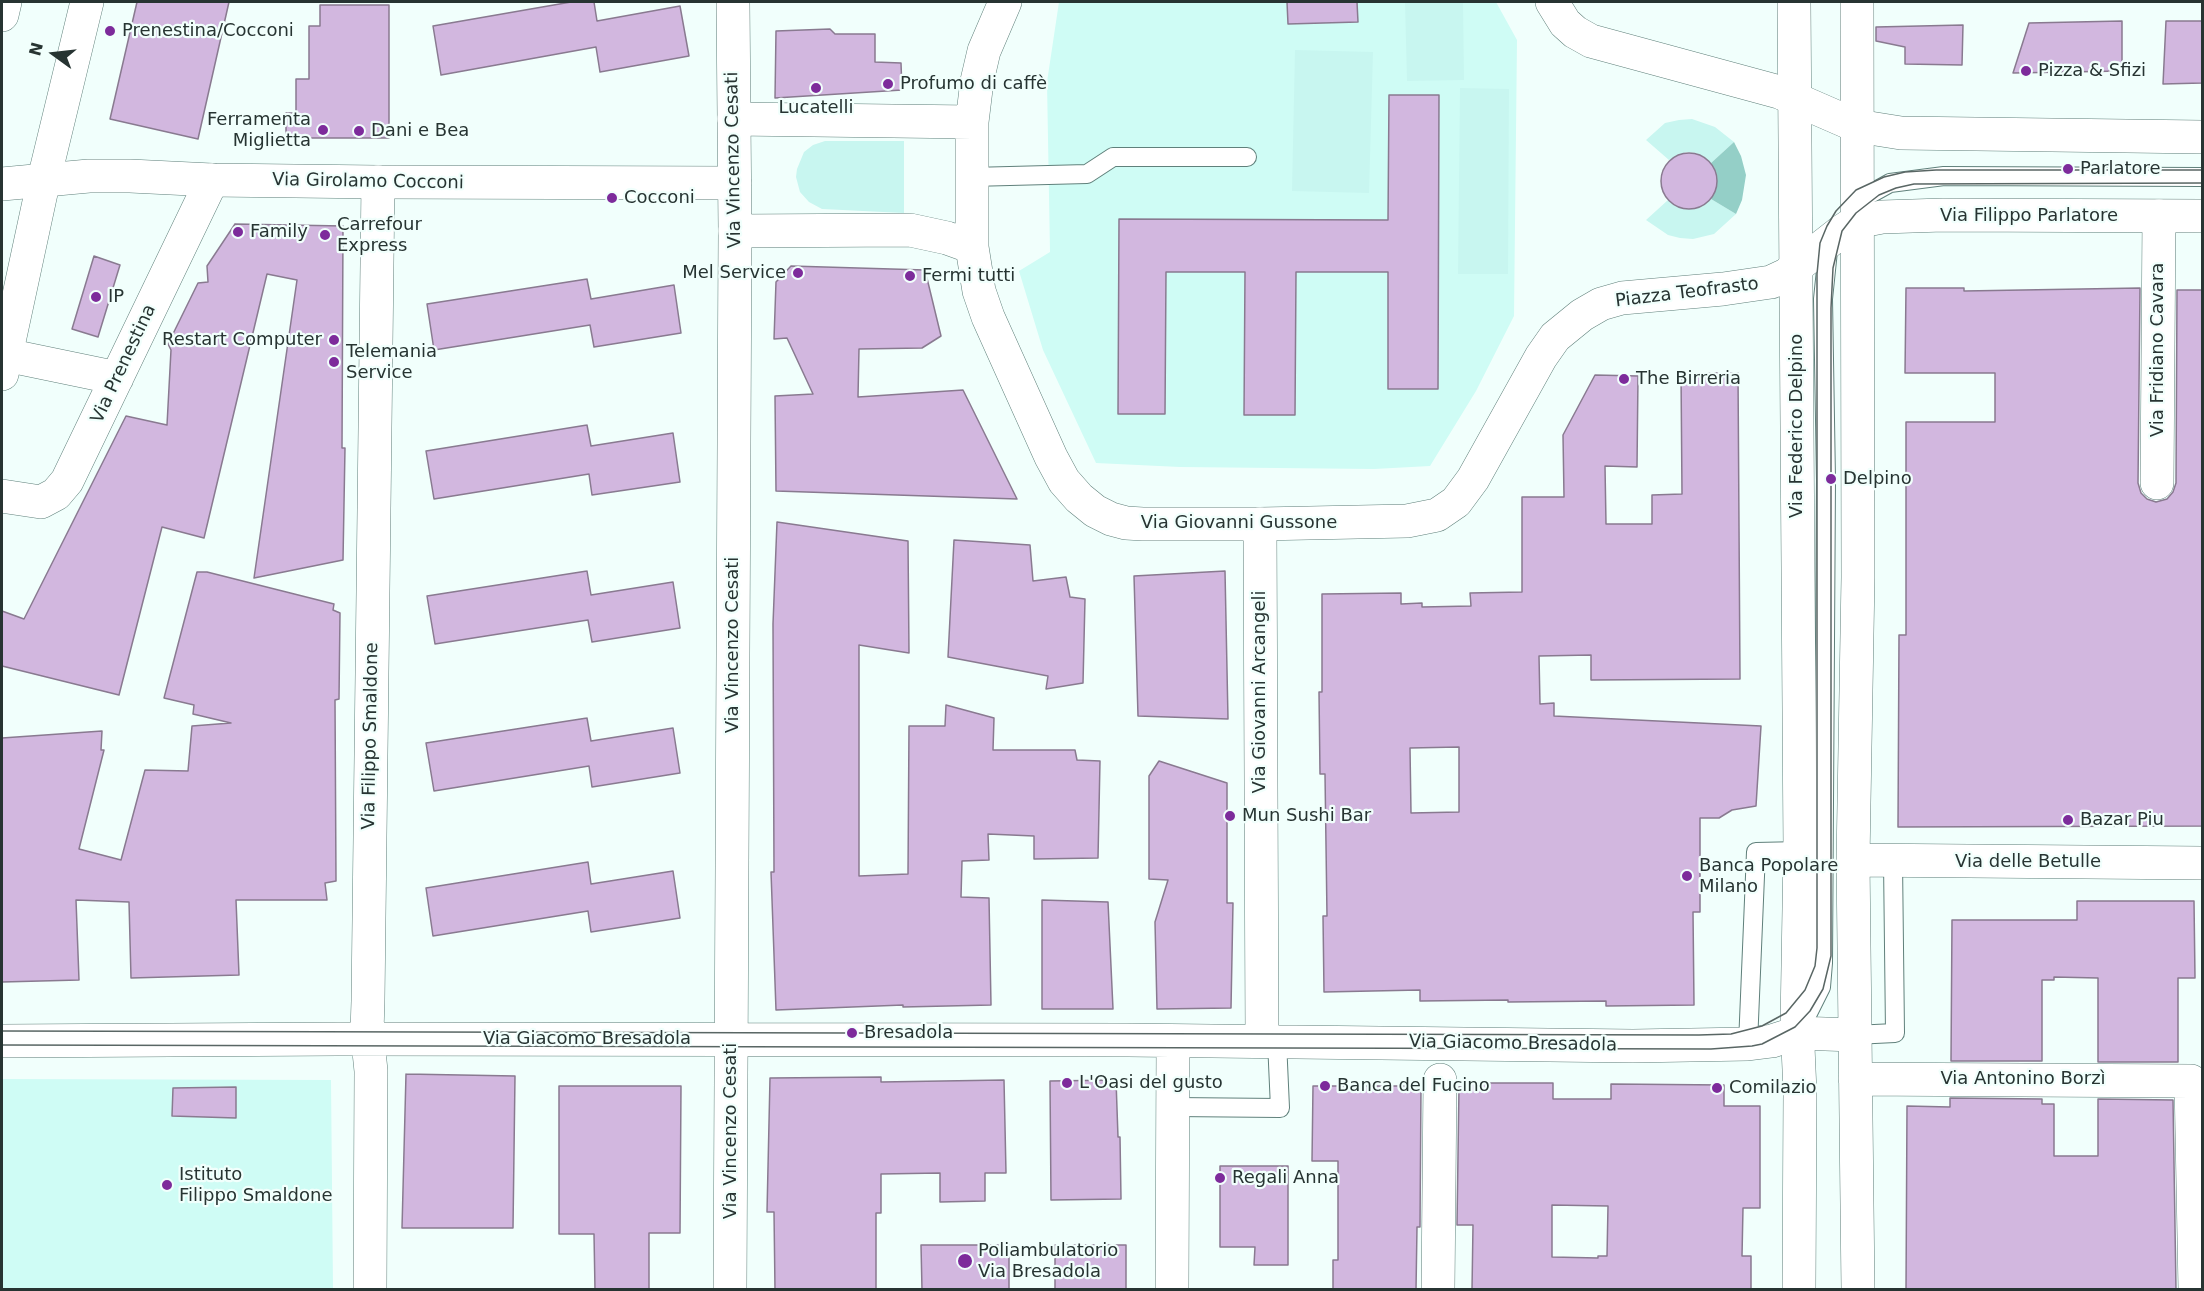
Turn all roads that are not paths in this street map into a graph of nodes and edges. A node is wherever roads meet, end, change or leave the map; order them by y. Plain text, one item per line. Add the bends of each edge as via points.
1 (4, 2) edge
2 (87, 2) edge
3 (733, 2) edge
4 (1005, 2) edge
5 (1552, 2) edge
6 (1794, 2) edge
7 (1857, 2) edge
8 (2, 15) edge
9 (1796, 98) junction
10 (734, 119) junction
11 (972, 122) junction
12 (1857, 126) junction
13 (2202, 137) edge
14 (1247, 157) dead end
15 (971, 177) junction
16 (2202, 177) edge
17 (44, 179) junction
18 (212, 180) junction
19 (378, 183) junction
20 (735, 183) junction
21 (2, 184) edge
22 (1856, 211) junction
23 (2159, 216) junction
24 (2202, 216) edge
25 (735, 231) junction
26 (1828, 242) junction
27 (972, 247) junction
28 (1796, 265) junction
29 (4, 364) edge
30 (117, 378) junction
31 (1513, 405) joint
32 (2157, 483) dead end
33 (2, 496) edge
34 (1260, 524) junction
35 (1826, 856) junction
36 (1893, 861) junction
37 (2202, 862) edge
38 (1797, 1034) junction
39 (1854, 1035) junction
40 (368, 1039) junction
41 (731, 1040) junction
42 (2, 1041) edge
43 (1173, 1041) junction
44 (1269, 1041) junction
45 (1748, 1044) junction
46 (1855, 1079) junction
47 (1440, 1080) dead end
48 (1174, 1107) junction
49 (370, 1290) edge
50 (730, 1290) edge
51 (1173, 1290) edge
52 (1438, 1290) edge
53 (1799, 1290) edge
54 (1858, 1290) edge
55 (2195, 1290) edge

1 - 8 street
2 - 17 street
3 - 10 street, Via Vincenzo Cesati
4 - 11 street, Via Giovanni Gussone via 984,51
5 - 9 street via 1565,23 1583,38
6 - 9 street, Via Federico Delpino
7 - 12 street
9 - 12 street
9 - 28 street, Via Federico Delpino
10 - 11 street
10 - 20 street, Via Vincenzo Cesati
11 - 15 street, Via Giovanni Gussone
12 - 13 street via 1901,133
12 - 22 street
14 - 15 lane via 1113,157 1087,174
15 - 27 street, Via Giovanni Gussone
16 - 22 lane via 1944,176 1890,183
17 - 18 street, Via Girolamo Cocconi via 130,176
17 - 21 street, Via Girolamo Cocconi
17 - 29 street
18 - 19 street, Via Girolamo Cocconi
18 - 30 street, Via Prenestina
19 - 20 street, Via Girolamo Cocconi
19 - 40 street, Via Filippo Smaldone
20 - 25 street, Via Vincenzo Cesati
22 - 23 street, Via Filippo Parlatore via 1882,217
22 - 26 street, Piazza Teofrasto via 1848,226
22 - 35 street via 1858,577
23 - 24 street, Via Filippo Parlatore
23 - 32 street, Via Fridiano Cavara
25 - 27 street via 910,230
25 - 41 street, Via Vincenzo Cesati
26 - 28 street, Piazza Teofrasto
26 - 35 lane, Via Federico Delpino via 1823,299
27 - 34 street, Via Giovanni Gussone via 988,317 1051,457 1079,498 1095,511 1126,523
28 - 31 street, Piazza Teofrasto via 1786,275 1753,286 1622,298 1601,304 1555,337
28 - 35 street, Via Federico Delpino
29 - 30 street
30 - 33 street, Via Prenestina via 62,489 41,502
31 - 34 street, Via Giovanni Gussone via 1473,479 1456,502 1437,515 1407,521
34 - 44 street, Via Giovanni Arcangeli
35 - 36 street, Via delle Betulle
35 - 38 street
35 - 39 street
35 - 45 lane via 1756,852
36 - 37 street, Via delle Betulle
36 - 39 lane via 1895,1033
38 - 39 street, Via Giacomo Bresadola
38 - 45 street, Via Giacomo Bresadola
38 - 53 street
39 - 46 street
40 - 41 street, Via Giacomo Bresadola
40 - 42 street, Via Giacomo Bresadola
40 - 49 street, Via Filippo Smaldone
41 - 43 street, Via Giacomo Bresadola
41 - 50 street, Via Vincenzo Cesati
43 - 44 street, Via Giacomo Bresadola
43 - 48 street
44 - 45 street, Via Giacomo Bresadola
44 - 48 lane via 1280,1108
46 - 54 street
46 - 55 street, Via Antonino Borzì via 2192,1081
47 - 52 street
48 - 51 street

